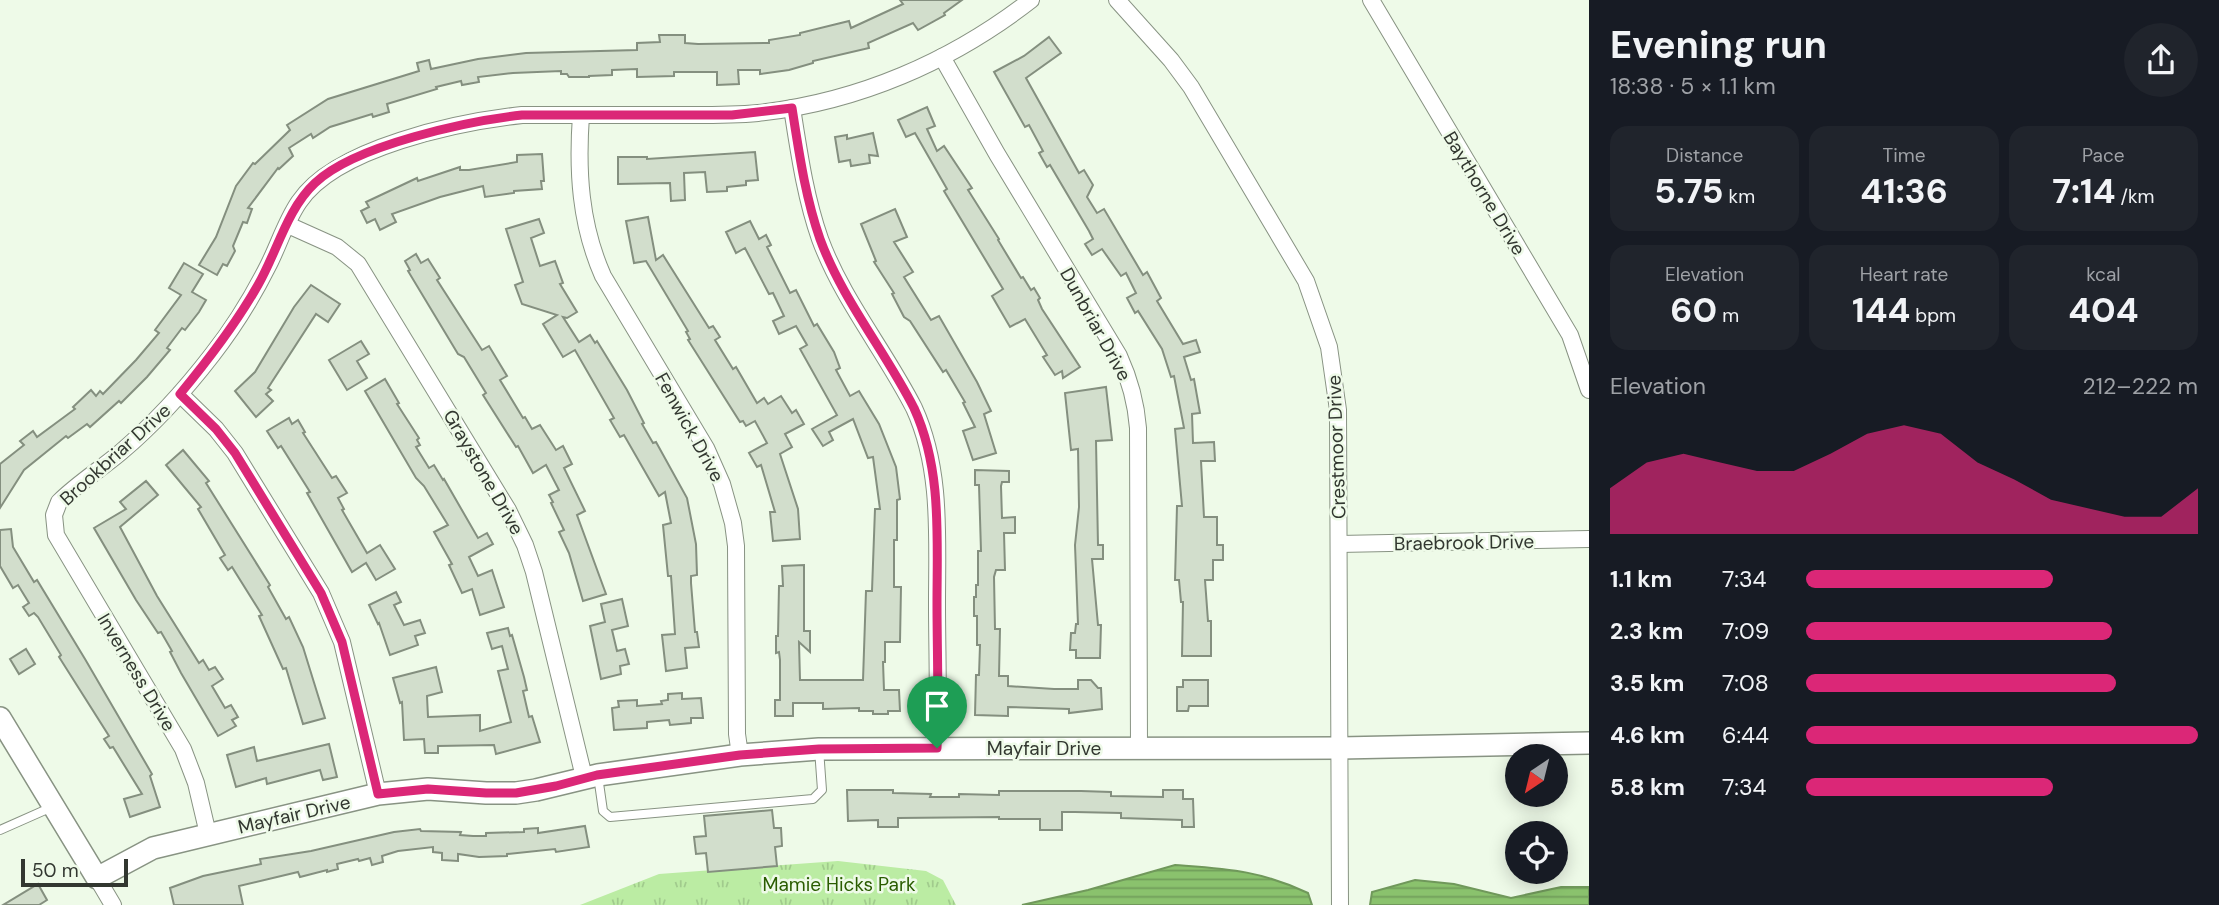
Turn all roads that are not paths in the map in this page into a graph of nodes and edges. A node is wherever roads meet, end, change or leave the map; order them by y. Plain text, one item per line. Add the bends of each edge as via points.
1 (1031, 0) edge
2 (1117, 0) edge
3 (1371, 0) edge
4 (942, 57) junction
5 (792, 108) junction
6 (581, 115) junction
7 (288, 225) junction
8 (1589, 390) edge
9 (180, 394) junction
10 (54, 515) joint
11 (1589, 538) edge
12 (1339, 544) junction
13 (0, 718) edge
14 (1589, 743) edge
15 (937, 748) junction
16 (1139, 748) junction
17 (1340, 748) junction
18 (819, 749) junction
19 (740, 755) junction
20 (591, 776) junction
21 (378, 794) junction
22 (53, 807) junction
23 (0, 830) edge
24 (208, 834) junction
25 (97, 878) junction
26 (113, 905) edge
27 (1340, 905) edge

1 - 4 street, Brookbriar Drive
2 - 12 street, Crestmoor Drive via 1191,87 1306,281 1334,374
3 - 8 street, Baythorne Drive via 1570,335
4 - 5 street, Brookbriar Drive via 882,84
4 - 16 street, Dunbriar Drive via 1119,356 1136,402
5 - 6 street, Brookbriar Drive via 732,115
5 - 15 street via 804,185 821,241 914,408 930,455 937,528
6 - 7 street, Brookbriar Drive via 497,118 373,152 316,182 298,203
6 - 19 street, Fenwick Drive via 581,197 592,250 706,448 729,506 736,546
7 - 9 street, Brookbriar Drive via 242,312
7 - 20 street, Graystone Drive via 337,247 358,264 508,510 534,572
9 - 10 street, Brookbriar Drive via 120,452 67,494
9 - 21 street via 235,453 321,593 342,642
10 - 24 street, Inverness Drive via 56,536 183,749
11 - 12 street, Braebrook Drive
12 - 17 street, Crestmoor Drive
13 - 22 street
14 - 17 street, Mayfair Drive
15 - 16 street, Mayfair Drive
15 - 18 street, Mayfair Drive
16 - 17 street, Mayfair Drive
17 - 27 street, Crestmoor Drive
18 - 19 street, Mayfair Drive
18 - 20 lane via 822,790 813,799 610,817 603,811
19 - 20 street, Mayfair Drive
20 - 21 street, Mayfair Drive via 516,793 428,789
21 - 24 street, Mayfair Drive
22 - 23 lane
22 - 25 street
24 - 25 street, Mayfair Drive via 153,848
25 - 26 street

